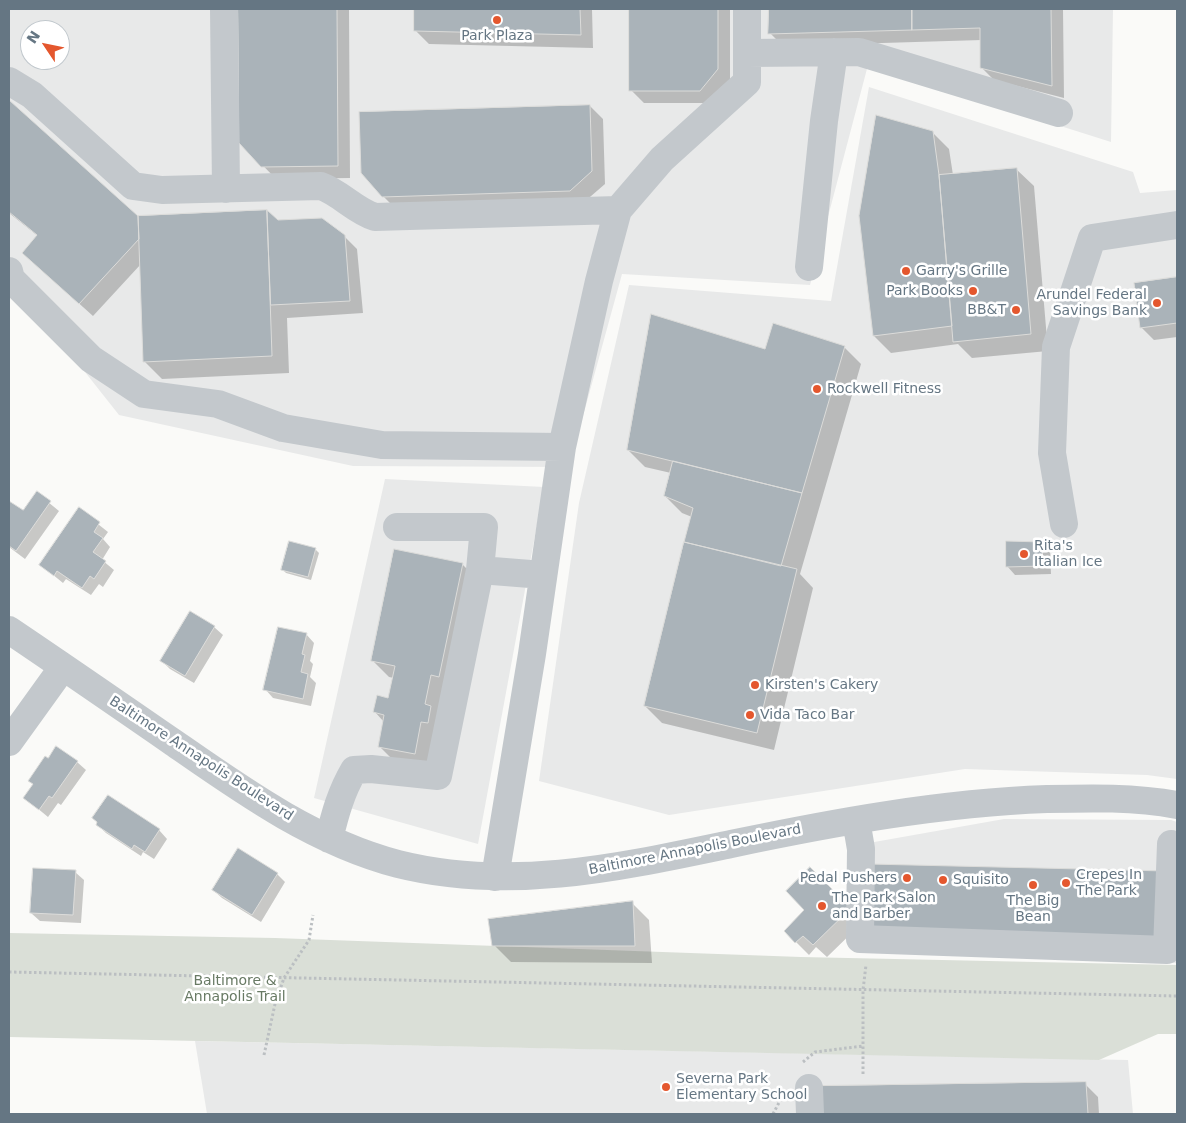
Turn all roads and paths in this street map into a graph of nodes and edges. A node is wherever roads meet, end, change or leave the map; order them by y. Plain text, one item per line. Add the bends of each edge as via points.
1 (224, 9) edge
2 (747, 9) edge
3 (834, 52) junction
4 (747, 53) junction
5 (9, 81) edge
6 (1059, 113) dead end
7 (226, 189) junction
8 (618, 210) junction
9 (1177, 226) edge
10 (809, 267) dead end
11 (9, 271) edge
12 (562, 447) junction
13 (1064, 524) dead end
14 (397, 527) dead end
15 (480, 570) junction
16 (543, 575) junction
17 (9, 630) edge
18 (63, 667) junction
19 (9, 742) edge
20 (1177, 805) edge
21 (856, 820) junction
22 (329, 839) junction
23 (1171, 844) dead end
24 (495, 877) junction
25 (313, 915) dead end
26 (866, 962) dead end
27 (9, 972) edge
28 (284, 978) junction
29 (863, 990) junction
30 (1177, 996) edge
31 (264, 1055) dead end
32 (863, 1074) dead end
33 (809, 1088) dead end
34 (810, 1114) edge

1 - 7 street
2 - 4 street
3 - 4 street
3 - 6 street via 859,52
3 - 10 street
4 - 8 street via 747,82 662,159
5 - 7 street via 32,94 133,186 162,190
7 - 8 street via 321,186 338,193 362,213 375,217
8 - 12 street
9 - 13 street via 1092,238 1056,348 1052,453
11 - 12 street via 11,279 91,359 144,394 218,404 283,428 382,445
12 - 16 street
14 - 15 street via 484,527
15 - 16 street
15 - 22 street via 438,776 354,770 335,811
16 - 24 street
17 - 18 street, Baltimore Annapolis Boulevard
18 - 19 street
18 - 22 street, Baltimore Annapolis Boulevard via 278,814
20 - 21 street, Baltimore Annapolis Boulevard via 1105,797 1004,801 913,810
21 - 23 street via 862,849 860,939 1167,950
21 - 24 street, Baltimore Annapolis Boulevard via 624,866 542,877
22 - 24 street, Baltimore Annapolis Boulevard via 395,863 451,875
25 - 28 path via 309,940
26 - 29 path
27 - 28 path
28 - 29 path
28 - 31 path
29 - 30 path
29 - 32 path
33 - 34 street

